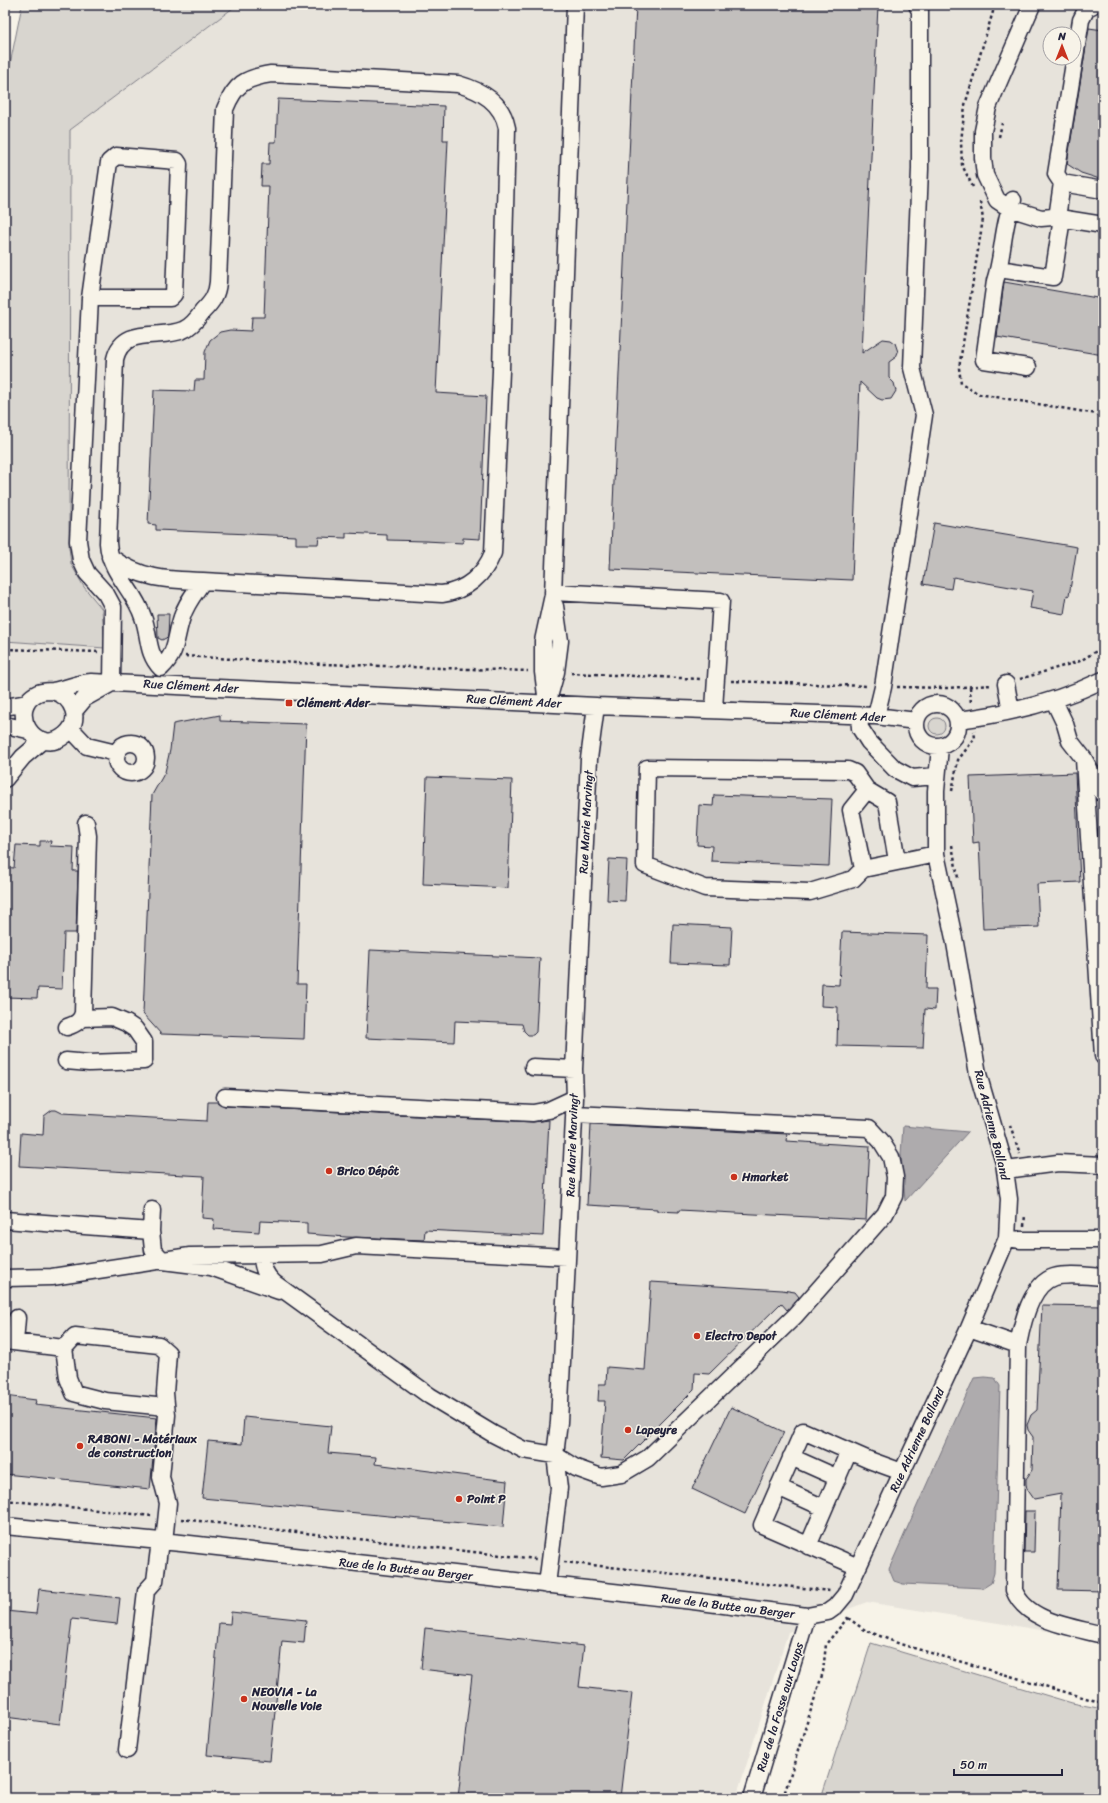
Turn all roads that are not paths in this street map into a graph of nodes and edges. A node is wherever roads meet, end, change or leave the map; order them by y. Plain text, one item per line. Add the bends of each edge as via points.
1 (575, 5) edge
2 (917, 5) edge
3 (1033, 5) edge
4 (1094, 5) edge
5 (1062, 183) junction
6 (1103, 190) edge
7 (1011, 204) junction
8 (1057, 218) junction
9 (1103, 225) edge
10 (999, 269) junction
11 (90, 298) junction
12 (1028, 367) dead end
13 (109, 556) junction
14 (203, 581) junction
15 (553, 594) junction
16 (161, 668) junction
17 (1103, 680) edge
18 (112, 683) junction
19 (1006, 684) dead end
20 (160, 685) junction
21 (53, 691) junction
22 (1054, 701) junction
23 (27, 702) junction
24 (547, 702) junction
25 (596, 706) junction
26 (5, 707) edge
27 (714, 710) junction
28 (74, 711) junction
29 (1011, 711) junction
30 (859, 716) junction
31 (876, 716) junction
32 (965, 719) junction
33 (916, 721) junction
34 (5, 725) edge
35 (70, 729) junction
36 (28, 730) junction
37 (43, 740) junction
38 (940, 747) junction
39 (116, 753) dead end
40 (1084, 759) junction
41 (936, 776) junction
42 (9, 782) edge
43 (866, 790) junction
44 (1103, 794) edge
45 (86, 823) dead end
46 (936, 854) junction
47 (897, 861) junction
48 (863, 869) junction
49 (82, 1018) junction
50 (68, 1027) dead end
51 (1103, 1056) edge
52 (66, 1061) dead end
53 (534, 1067) dead end
54 (574, 1069) junction
55 (225, 1097) dead end
56 (575, 1098) junction
57 (574, 1114) junction
58 (1103, 1165) edge
59 (1006, 1170) junction
60 (152, 1210) dead end
61 (5, 1220) edge
62 (151, 1231) junction
63 (1014, 1239) junction
64 (1103, 1240) edge
65 (262, 1255) junction
66 (567, 1257) junction
67 (164, 1261) junction
68 (1103, 1277) edge
69 (5, 1278) edge
70 (290, 1295) junction
71 (18, 1318) dead end
72 (969, 1328) junction
73 (10, 1341) edge
74 (1018, 1345) junction
75 (64, 1348) junction
76 (166, 1407) junction
77 (850, 1451) junction
78 (555, 1455) junction
79 (791, 1457) junction
80 (902, 1472) junction
81 (838, 1478) junction
82 (778, 1487) junction
83 (824, 1508) junction
84 (5, 1526) edge
85 (162, 1541) junction
86 (808, 1546) junction
87 (858, 1567) junction
88 (547, 1584) junction
89 (807, 1616) junction
90 (1103, 1635) edge
91 (127, 1750) dead end
92 (752, 1798) edge

1 - 15 street
2 - 31 street via 920,11 920,169 912,368 924,415 883,687
3 - 7 street via 988,107 983,131 985,175 997,200
4 - 5 street via 1087,8 1081,20 1056,174
5 - 6 street
5 - 8 street
7 - 8 street via 1042,218
7 - 10 street via 1005,222
8 - 9 street
8 - 10 street via 1053,277
10 - 12 street via 984,360
11 - 11 street via 170,298 174,294 179,164 176,160 116,156 109,162
11 - 18 street via 78,541 81,560 87,573 106,594 113,607
13 - 14 street via 146,576
13 - 14 street via 114,372 117,349 125,342 141,336 183,331 216,297 223,124 230,95 237,86 257,76 271,74 448,83 482,93 497,105 506,120 507,128 501,371 493,553 486,566 474,580 461,589 442,594
13 - 16 street via 139,606 144,618 150,652
14 - 16 street via 187,604 173,653
15 - 24 street via 560,641 556,672
15 - 27 street via 721,601
16 - 20 street
17 - 22 street
18 - 20 street, Rue Clément Ader
18 - 21 street, Rue Clément Ader via 78,683
18 - 28 street via 85,698
19 - 29 street
20 - 24 street, Rue Clément Ader
21 - 23 street, Rue Clément Ader via 38,693
21 - 28 street via 66,698
22 - 29 street
22 - 40 street via 1070,741
23 - 26 street, Rue Clément Ader
23 - 36 street via 23,716
24 - 25 street, Rue Clément Ader
25 - 27 street, Rue Clément Ader
25 - 54 street, Rue Marie Marvingt via 589,759
27 - 30 street, Rue Clément Ader
28 - 35 street
29 - 32 street
30 - 31 street, Rue Clément Ader
30 - 41 street via 860,728 869,742 895,769 912,778
31 - 33 street, Rue Clément Ader
32 - 33 street via 950,708 937,704 924,709
32 - 38 street via 951,742
33 - 38 street via 921,740
34 - 36 street
35 - 37 street via 59,739
35 - 39 street via 87,746
36 - 37 street
37 - 42 street via 23,757
38 - 41 street, Rue Adrienne Bolland
40 - 44 street
40 - 51 street
41 - 46 street, Rue Adrienne Bolland
43 - 47 street via 887,802
43 - 48 street via 851,810
43 - 48 street via 855,773 848,770 646,768 645,865 705,888 810,892 853,879
45 - 49 street via 88,836
46 - 47 street
46 - 59 street, Rue Adrienne Bolland via 978,1074
47 - 48 street
49 - 50 street
49 - 52 street via 112,1017 135,1029 144,1042 144,1061
53 - 54 street
54 - 56 street, Rue Marie Marvingt
55 - 56 street via 533,1113 549,1110
56 - 57 street, Rue Marie Marvingt
57 - 66 street, Rue Marie Marvingt
57 - 78 street via 869,1128 891,1157 895,1177 894,1196 885,1214 795,1316 648,1458 621,1474 601,1477 580,1463
58 - 59 street via 1058,1163
59 - 63 street, Rue Adrienne Bolland
60 - 62 street
61 - 62 street
62 - 67 street via 153,1250
63 - 64 street
63 - 72 street, Rue Adrienne Bolland
65 - 66 street via 322,1254 356,1246
65 - 67 street via 190,1256
65 - 70 street via 264,1271 268,1278
66 - 78 street, Rue Marie Marvingt
67 - 69 street via 52,1277
67 - 70 street via 211,1267
68 - 74 street via 1054,1277 1043,1283 1028,1309
70 - 78 street via 461,1416 524,1450
71 - 73 street
72 - 74 street
72 - 80 street, Rue Adrienne Bolland
73 - 75 street
74 - 90 street via 1014,1590 1023,1605 1040,1617
75 - 76 street via 68,1378 74,1393 105,1401
75 - 76 street via 75,1336 159,1345 168,1353
76 - 85 street via 168,1415 161,1477 168,1503 168,1518
77 - 79 street via 802,1431
77 - 80 street
77 - 81 street
78 - 88 street, Rue Marie Marvingt via 559,1488
79 - 81 street
79 - 82 street
80 - 87 street, Rue Adrienne Bolland
81 - 83 street
82 - 83 street
82 - 86 street via 762,1525
83 - 86 street
84 - 85 street, Rue de la Butte au Berger
85 - 88 street, Rue de la Butte au Berger
85 - 91 street via 155,1581 146,1591
86 - 87 street
87 - 89 street, Rue Adrienne Bolland via 845,1595 835,1607 828,1612
88 - 89 street, Rue de la Butte au Berger
89 - 92 street, Rue de la Fosse aux Loups

